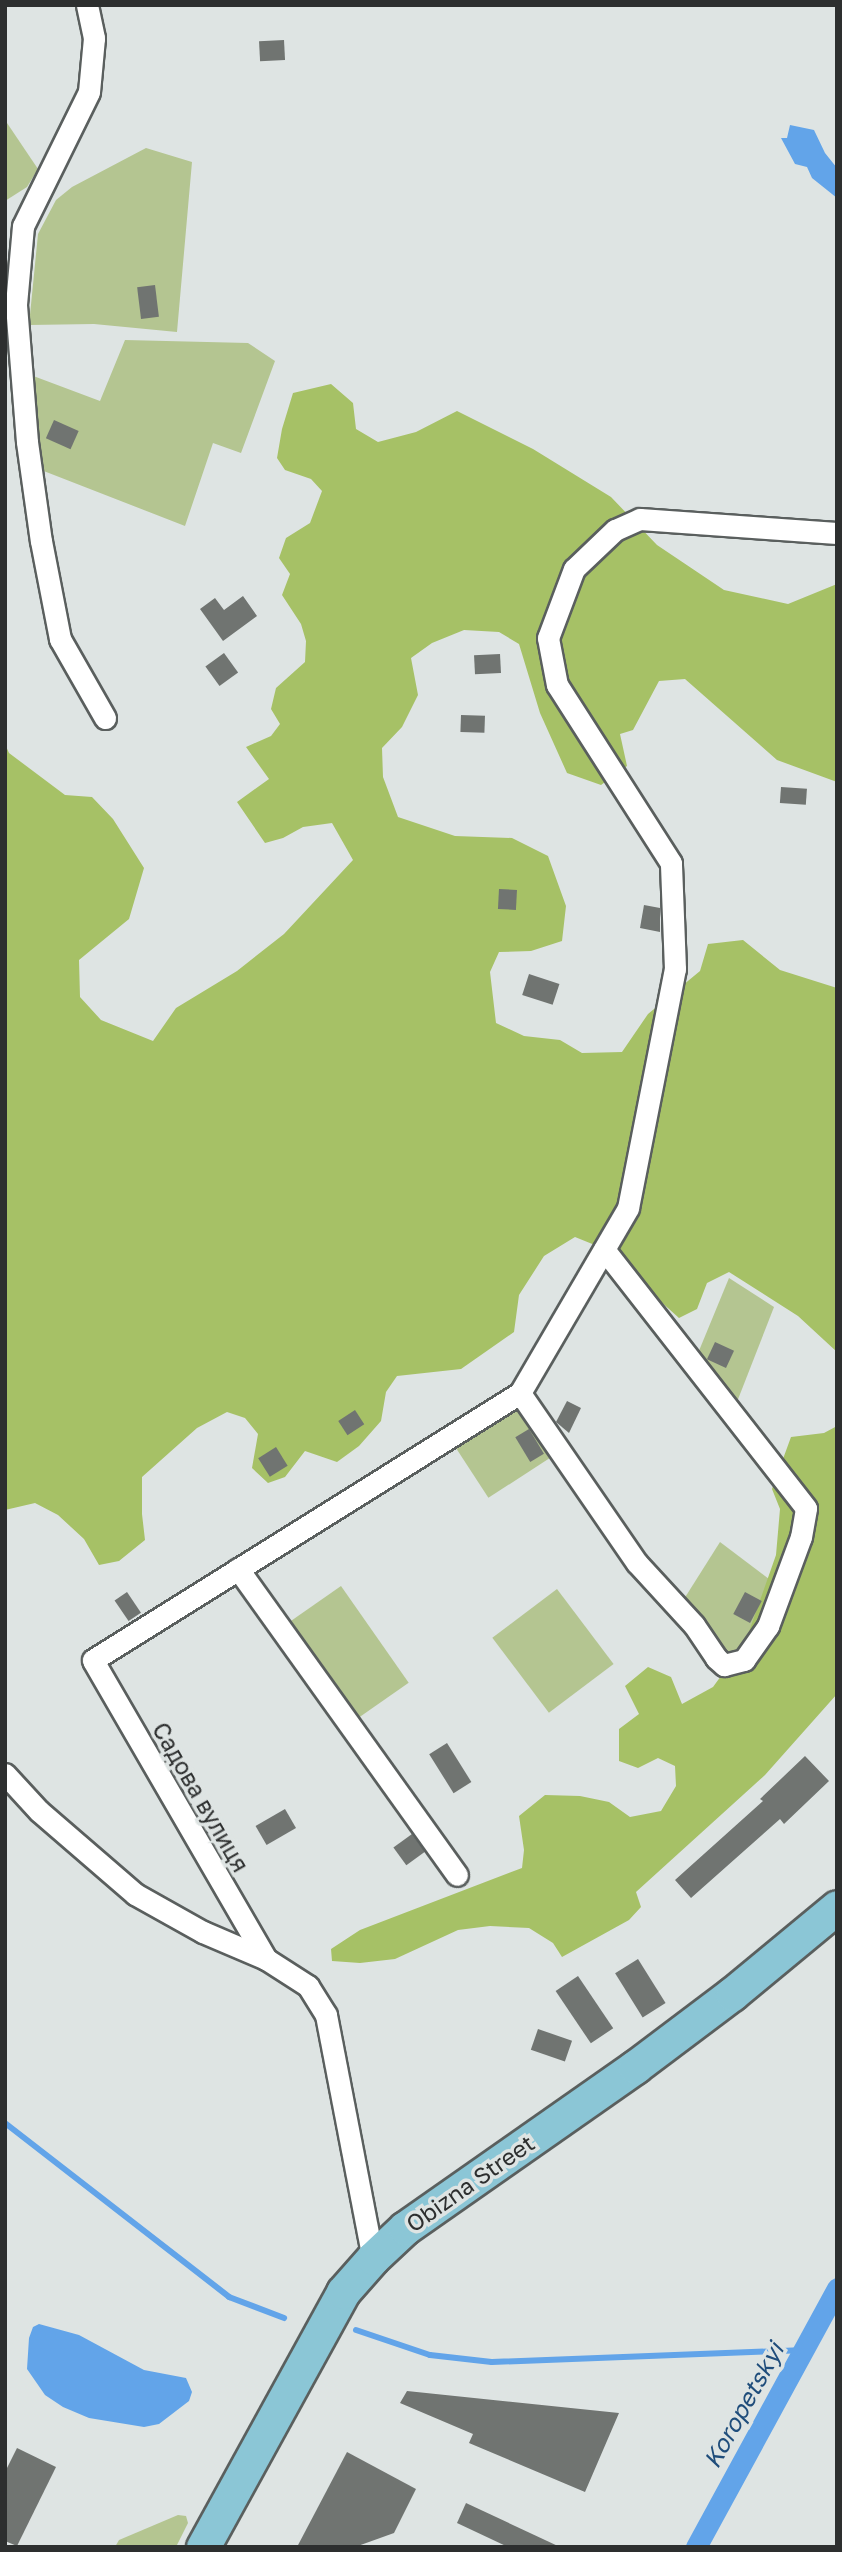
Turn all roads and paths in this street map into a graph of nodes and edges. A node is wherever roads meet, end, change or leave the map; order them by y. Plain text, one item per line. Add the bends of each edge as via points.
1 (87, 5) edge
2 (837, 533) edge
3 (106, 718) dead end
4 (604, 1249) junction
5 (520, 1393) junction
6 (238, 1569) junction
7 (5, 1774) edge
8 (457, 1875) dead end
9 (837, 1907) edge
10 (266, 1959) junction
11 (373, 2258) junction
12 (203, 2547) edge

1 - 3 street via 94,38 89,92 23,226 16,305 27,442 60,639
2 - 4 street via 640,519 615,530 574,569 548,638 557,685 671,863 675,969 628,1208
4 - 5 street
4 - 5 street via 806,1508 801,1537 768,1626 744,1660 724,1665 716,1658 695,1625 637,1563
5 - 6 street
6 - 8 street
6 - 10 street, Садова вулиця via 93,1660
7 - 10 street via 39,1811 135,1894 203,1932
9 - 11 main road, Obizna Street via 646,2059 405,2228
10 - 11 street via 308,1986 326,2015
11 - 12 main road, Obizna Street via 343,2292

